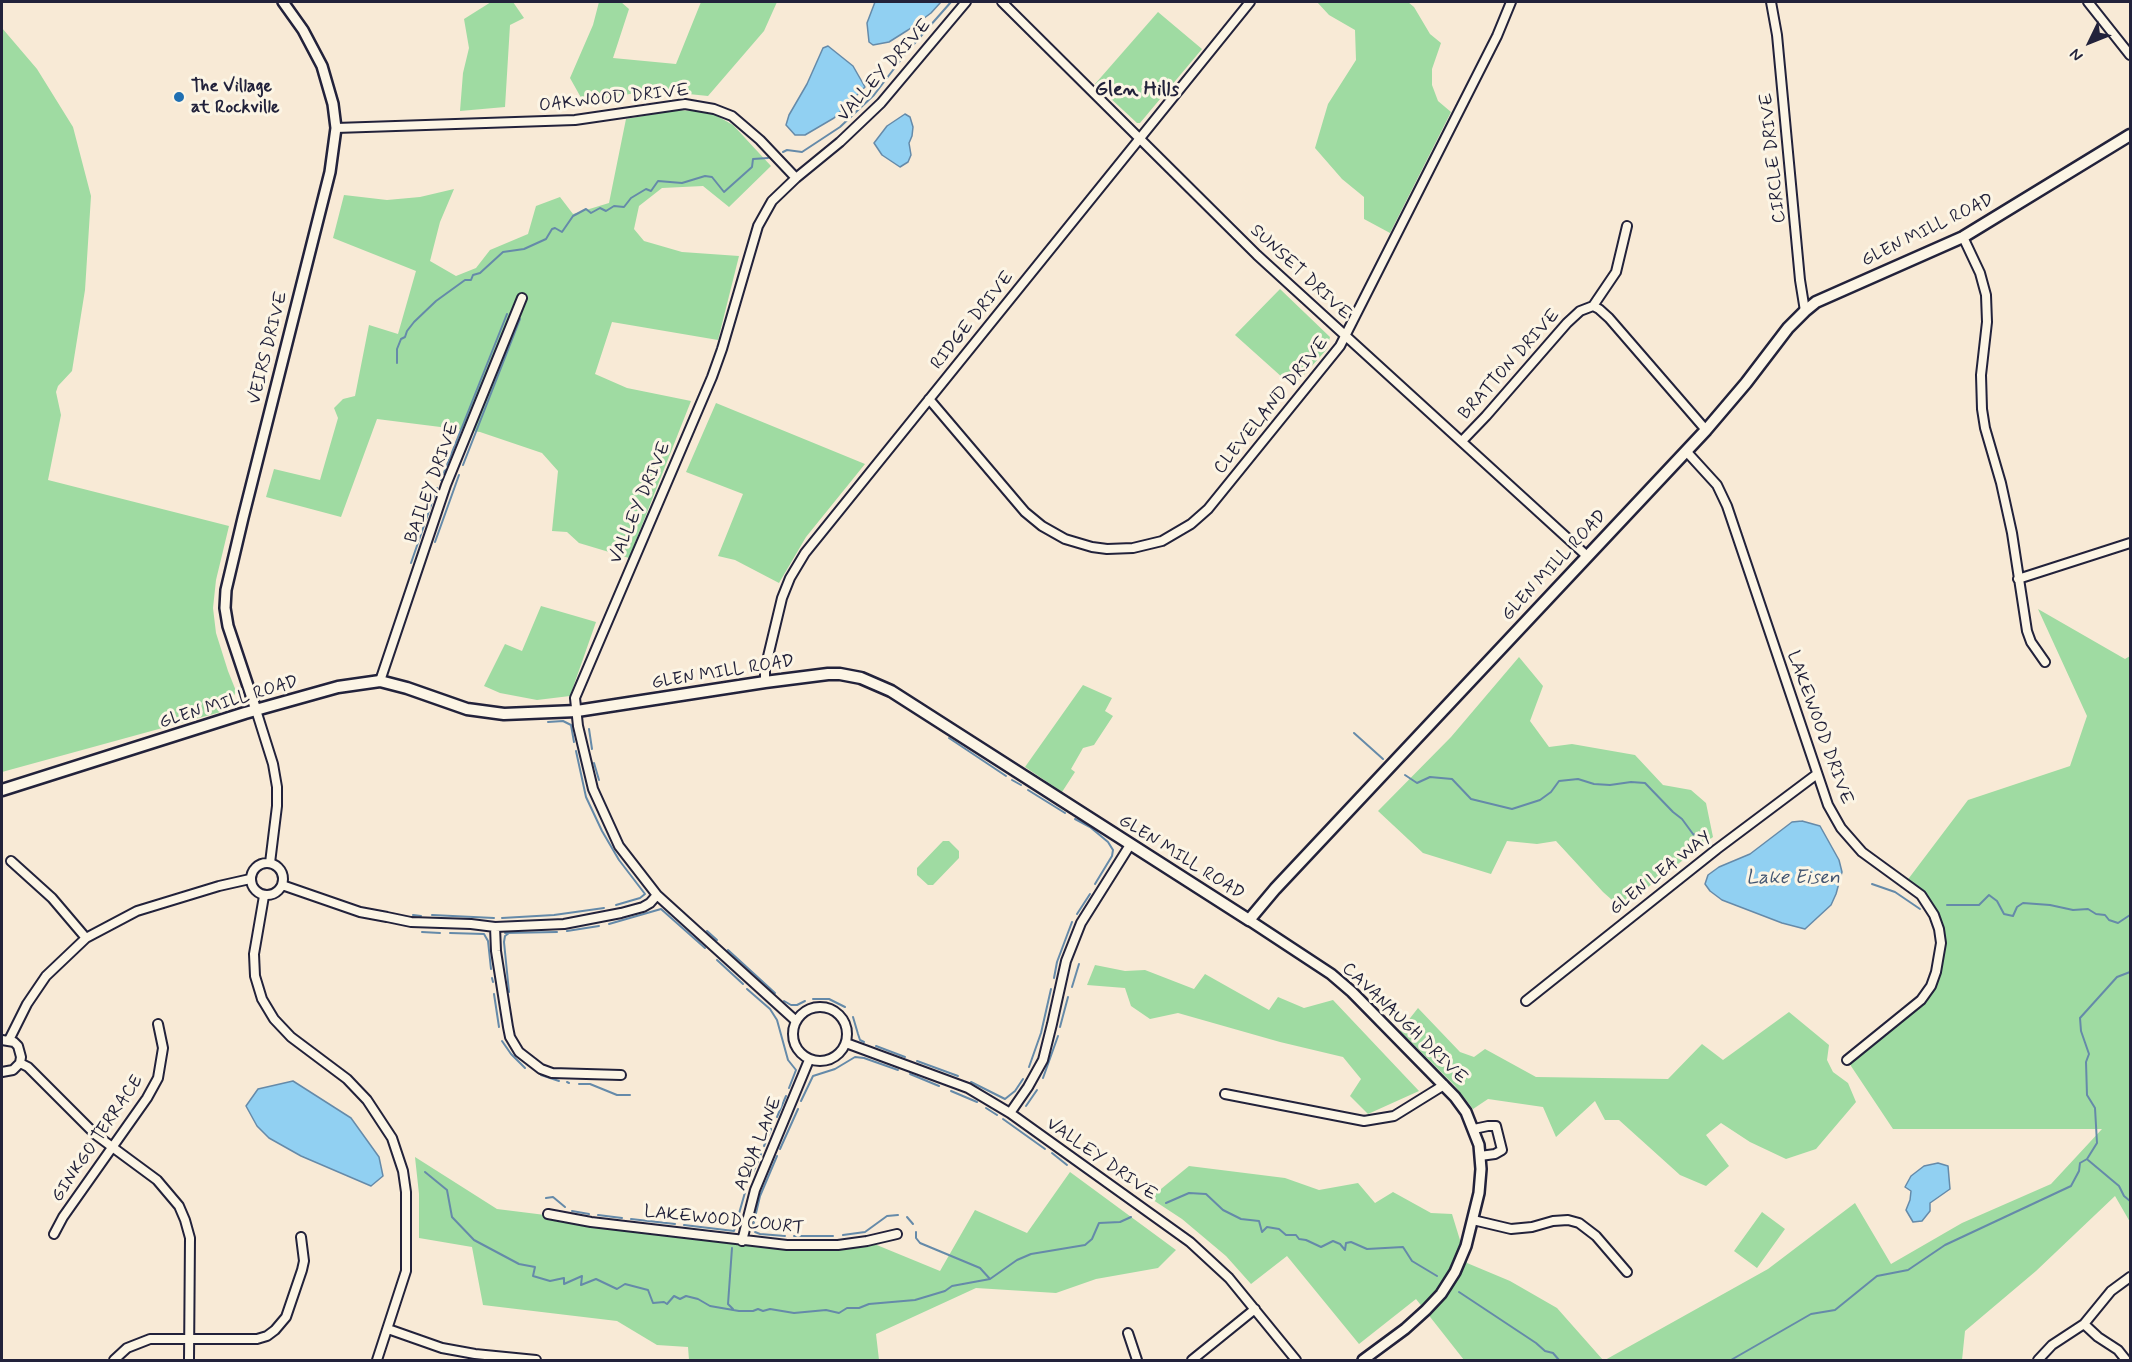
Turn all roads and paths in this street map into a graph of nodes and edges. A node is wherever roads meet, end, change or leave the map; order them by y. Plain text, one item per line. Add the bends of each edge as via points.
1 (966, 2) edge
2 (1002, 2) edge
3 (1250, 2) edge
4 (1511, 2) edge
5 (1771, 2) edge
6 (2088, 2) edge
7 (286, 3) edge
8 (2130, 55) edge
9 (336, 128) junction
10 (2130, 135) edge
11 (1140, 137) junction
12 (796, 178) junction
13 (1627, 226) dead end
14 (1963, 237) junction
15 (522, 298) dead end
16 (1593, 306) junction
17 (1805, 311) junction
18 (1345, 337) junction
19 (928, 399) junction
20 (1706, 429) junction
21 (1462, 441) junction
22 (1686, 452) junction
23 (2130, 543) edge
24 (1587, 556) junction
25 (2018, 579) junction
26 (2045, 662) dead end
27 (380, 681) junction
28 (765, 682) junction
29 (256, 710) junction
30 (577, 711) junction
31 (1817, 774) junction
32 (2, 790) edge
33 (1130, 845) junction
34 (11, 861) dead end
35 (270, 863) junction
36 (250, 879) junction
37 (282, 885) junction
38 (264, 896) junction
39 (657, 896) junction
40 (1249, 920) junction
41 (495, 927) junction
42 (86, 938) junction
43 (1526, 1001) dead end
44 (796, 1021) junction
45 (158, 1024) dead end
46 (5, 1040) edge
47 (846, 1043) junction
48 (808, 1059) junction
49 (1847, 1060) dead end
50 (20, 1062) junction
51 (2, 1072) edge
52 (621, 1075) dead end
53 (1444, 1085) junction
54 (1225, 1095) dead end
55 (1010, 1113) junction
56 (1474, 1129) junction
57 (112, 1147) junction
58 (1480, 1156) junction
59 (548, 1214) dead end
60 (1473, 1220) junction
61 (54, 1234) dead end
62 (897, 1234) dead end
63 (301, 1237) dead end
64 (742, 1241) junction
65 (1628, 1272) dead end
66 (2130, 1277) edge
67 (1255, 1309) junction
68 (2084, 1324) junction
69 (388, 1329) junction
70 (1128, 1333) dead end
71 (189, 1339) junction
72 (475, 1357) edge
73 (114, 1360) edge
74 (189, 1360) edge
75 (377, 1360) edge
76 (536, 1360) edge
77 (1137, 1360) edge
78 (1192, 1360) edge
79 (1296, 1360) edge
80 (1365, 1360) edge
81 (2038, 1360) edge
82 (2126, 1360) edge

1 - 12 street, VALLEY DRIVE via 881,103
2 - 11 street, SUNSET DRIVE
3 - 11 street, RIDGE DRIVE
4 - 18 street, CLEVELAND DRIVE via 1493,46
5 - 17 street, CIRCLE DRIVE
6 - 8 street
7 - 9 street, VEIRS DRIVE via 322,66
9 - 12 street, OAKWOOD DRIVE via 574,120 685,104 732,116
9 - 29 street, VEIRS DRIVE via 327,183 226,590 228,626
10 - 14 main road, GLEN MILL ROAD
11 - 18 street, SUNSET DRIVE
11 - 19 street, RIDGE DRIVE
12 - 30 street, VALLEY DRIVE via 772,201 758,226 712,377 577,692
13 - 16 street via 1616,272
14 - 17 main road, GLEN MILL ROAD via 1816,302
14 - 25 street via 1986,296 1982,409 2012,533
15 - 27 street, BAILEY DRIVE via 446,485
16 - 20 street via 1609,318
16 - 21 street, BRATTON DRIVE via 1567,323
17 - 20 main road, GLEN MILL ROAD
18 - 19 street, CLEVELAND DRIVE via 1201,516 1169,538 1133,548 1092,548 1042,526 1025,512
18 - 21 street, SUNSET DRIVE
19 - 28 street, RIDGE DRIVE via 797,565 777,612
20 - 22 main road, GLEN MILL ROAD
21 - 24 street, SUNSET DRIVE
22 - 24 main road, GLEN MILL ROAD
22 - 31 street, LAKEWOOD DRIVE via 1717,485 1727,506
23 - 25 street
24 - 40 main road, GLEN MILL ROAD
25 - 26 street via 2027,631
27 - 29 main road, GLEN MILL ROAD via 338,687
27 - 30 main road, GLEN MILL ROAD via 486,712
28 - 30 main road, GLEN MILL ROAD
28 - 33 main road, GLEN MILL ROAD via 828,674 873,683
29 - 32 main road, GLEN MILL ROAD
29 - 35 street via 277,787
30 - 39 street, VALLEY DRIVE via 593,789 605,818 619,846
31 - 43 street, GLEN LEA WAY
31 - 49 street, LAKEWOOD DRIVE via 1840,828 1862,852 1921,895 1934,915 1941,943 1936,972 1921,1000
33 - 40 main road, GLEN MILL ROAD
33 - 55 street via 1080,923 1066,961 1043,1060
34 - 42 street via 52,898
35 - 36 street via 256,867
35 - 37 street via 282,874
36 - 38 street via 254,890
36 - 42 street via 137,912
37 - 38 street via 273,895
37 - 41 street via 360,912 411,921
38 - 69 street via 254,954 262,999 291,1037 368,1100 392,1138 403,1171 405,1271
39 - 41 street via 643,907 564,924
39 - 44 street, VALLEY DRIVE
40 - 53 street, CAVANAUGH DRIVE via 1331,974
41 - 52 street via 507,1027 519,1052 552,1073
42 - 46 street via 46,976
44 - 47 street via 809,1009 827,1008 842,1017 848,1034
44 - 48 street via 795,1047
45 - 57 street, GINKGO TERRACE via 163,1048 158,1078
46 - 50 street via 18,1046
47 - 48 street via 842,1051 827,1061
47 - 55 street, VALLEY DRIVE via 968,1088
48 - 64 street, AQUA LANE via 755,1190
50 - 51 street via 13,1070
50 - 57 street
53 - 54 street via 1394,1116 1364,1121
53 - 56 street, CAVANAUGH DRIVE
55 - 67 street, VALLEY DRIVE via 1190,1242
56 - 58 street, CAVANAUGH DRIVE
56 - 58 street via 1496,1126 1502,1150
57 - 61 street, GINKGO TERRACE
57 - 71 street via 165,1187 185,1220 190,1249
58 - 60 street, CAVANAUGH DRIVE via 1479,1193
59 - 64 street, LAKEWOOD COURT
60 - 65 street via 1511,1229 1553,1221 1579,1223
60 - 80 street, CAVANAUGH DRIVE via 1455,1272 1441,1294
62 - 64 street, LAKEWOOD COURT via 819,1246
63 - 71 street via 302,1270 286,1317 275,1330 257,1339
66 - 68 street via 2111,1292
67 - 78 street
67 - 79 street, VALLEY DRIVE
68 - 81 street via 2052,1345
68 - 82 street
69 - 72 street
69 - 75 street
70 - 77 street
71 - 73 street via 150,1339 127,1348
71 - 74 street
72 - 76 street

